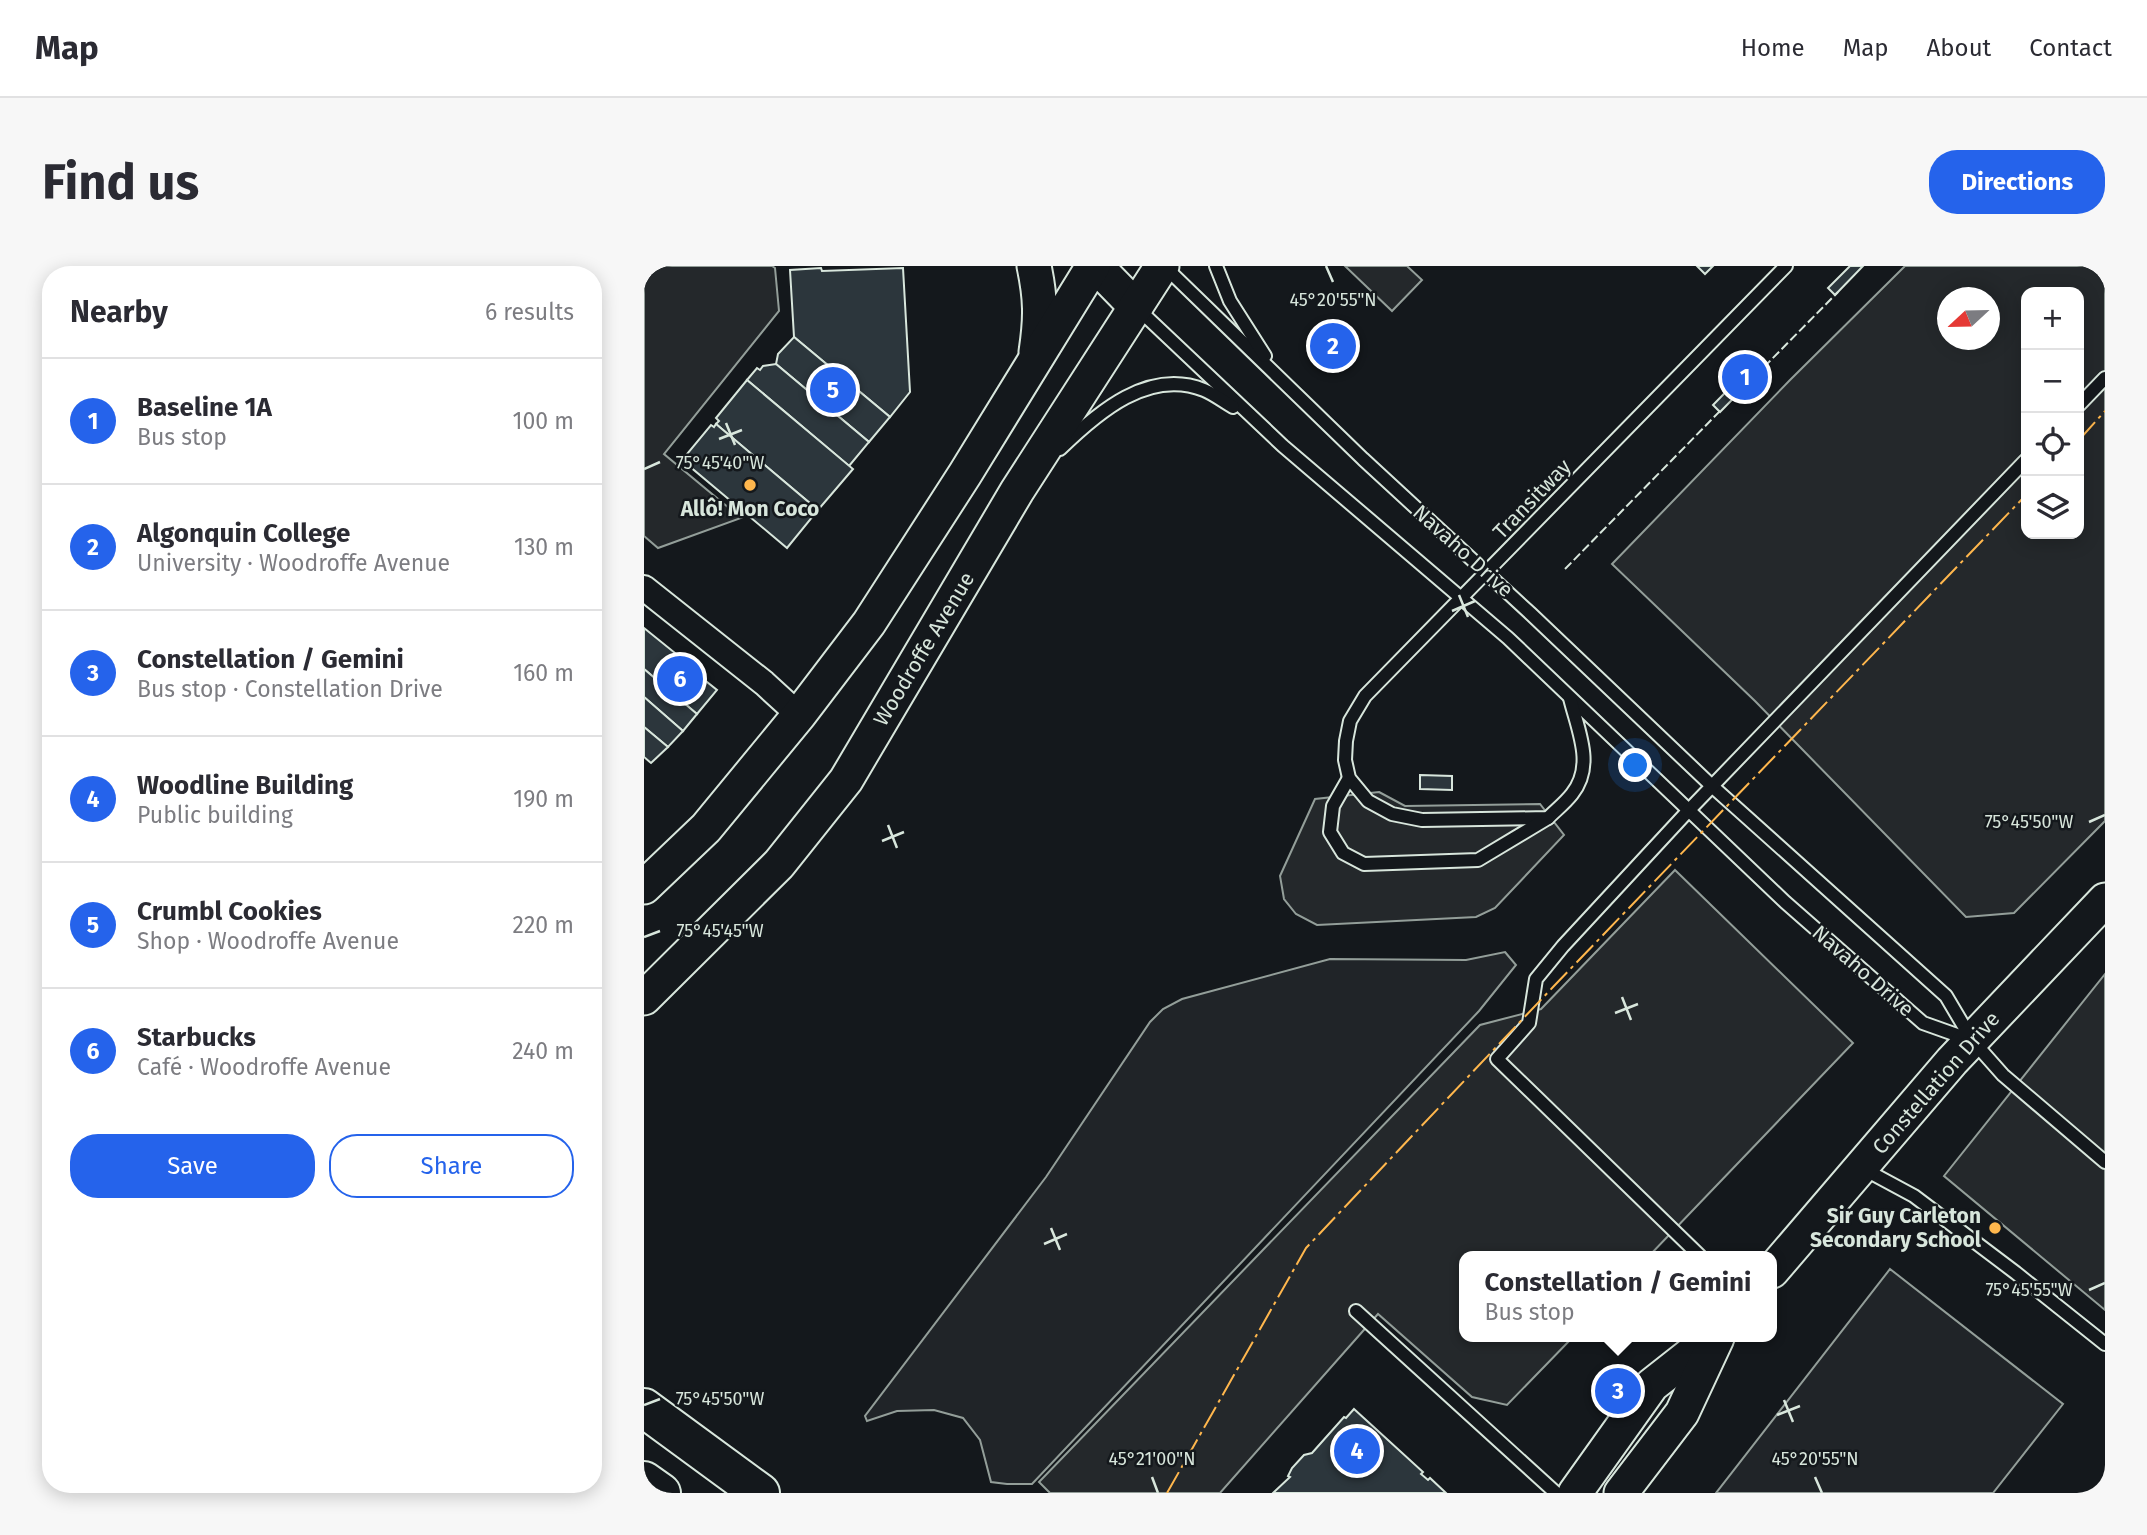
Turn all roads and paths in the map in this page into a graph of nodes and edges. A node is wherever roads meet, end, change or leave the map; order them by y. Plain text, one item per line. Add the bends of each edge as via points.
1 (1034, 266) edge
2 (1094, 266) edge
3 (1163, 266) edge
4 (1216, 266) edge
5 (1786, 266) edge
6 (1136, 307) junction
7 (1035, 361) junction
8 (2105, 378) edge
9 (1281, 380) junction
10 (2084, 400) edge
11 (1251, 418) junction
12 (2021, 465) edge
13 (1017, 491) junction
14 (1486, 572) junction
15 (644, 588) edge
16 (1461, 597) junction
17 (1570, 698) junction
18 (799, 715) junction
19 (1349, 778) junction
20 (1713, 787) junction
21 (1689, 810) junction
22 (1548, 818) junction
23 (644, 887) edge
24 (2105, 900) edge
25 (644, 998) edge
26 (1972, 1040) junction
27 (2105, 1162) edge
28 (1861, 1168) junction
29 (1695, 1251) edge
30 (1777, 1264) edge
31 (1356, 1311) dead end
32 (1708, 1342) edge
33 (1713, 1342) edge
34 (2105, 1344) edge
35 (655, 1416) edge
36 (644, 1480) edge
37 (662, 1493) edge
38 (760, 1493) edge
39 (1556, 1493) edge
40 (1575, 1493) edge
41 (1621, 1493) edge

1 - 7 main road via 1040,295
2 - 6 main road, Navaho Drive
2 - 7 main road
3 - 6 main road, Woodroffe Avenue
3 - 9 lane, Navaho Drive
4 - 9 lane via 1240,319
5 - 14 lane, Transitway
6 - 11 lane, Navaho Drive
6 - 13 main road, Woodroffe Avenue
7 - 18 main road via 869,623
8 - 10 lane
9 - 14 lane, Navaho Drive
11 - 13 lane via 1205,390 1158,384 1115,403 1093,419
11 - 16 lane, Navaho Drive
12 - 20 lane
13 - 25 main road, Woodroffe Avenue via 846,780 779,864
14 - 16 lane, Transitway
14 - 20 lane, Navaho Drive
15 - 18 street
16 - 17 lane, Navaho Drive
16 - 19 lane, Transitway via 1365,696 1350,721 1346,741
17 - 21 lane, Navaho Drive
17 - 22 lane via 1585,761 1582,779
18 - 23 main road via 706,828
19 - 22 lane via 1368,801 1392,814 1422,820
19 - 22 lane via 1333,806 1330,832 1343,853 1364,864 1478,860
20 - 21 lane
20 - 26 lane, Navaho Drive via 1947,996
21 - 26 lane, Navaho Drive via 1923,1023
21 - 29 lane via 1536,979 1529,1023 1497,1059
24 - 26 main road, Constellation Drive
26 - 27 lane via 2003,1074
26 - 28 main road, Constellation Drive
28 - 30 main road, Constellation Drive
28 - 34 lane via 1914,1196
31 - 39 lane
32 - 40 main road via 1652,1385
33 - 41 main road via 1682,1413
35 - 38 main road
36 - 37 main road

